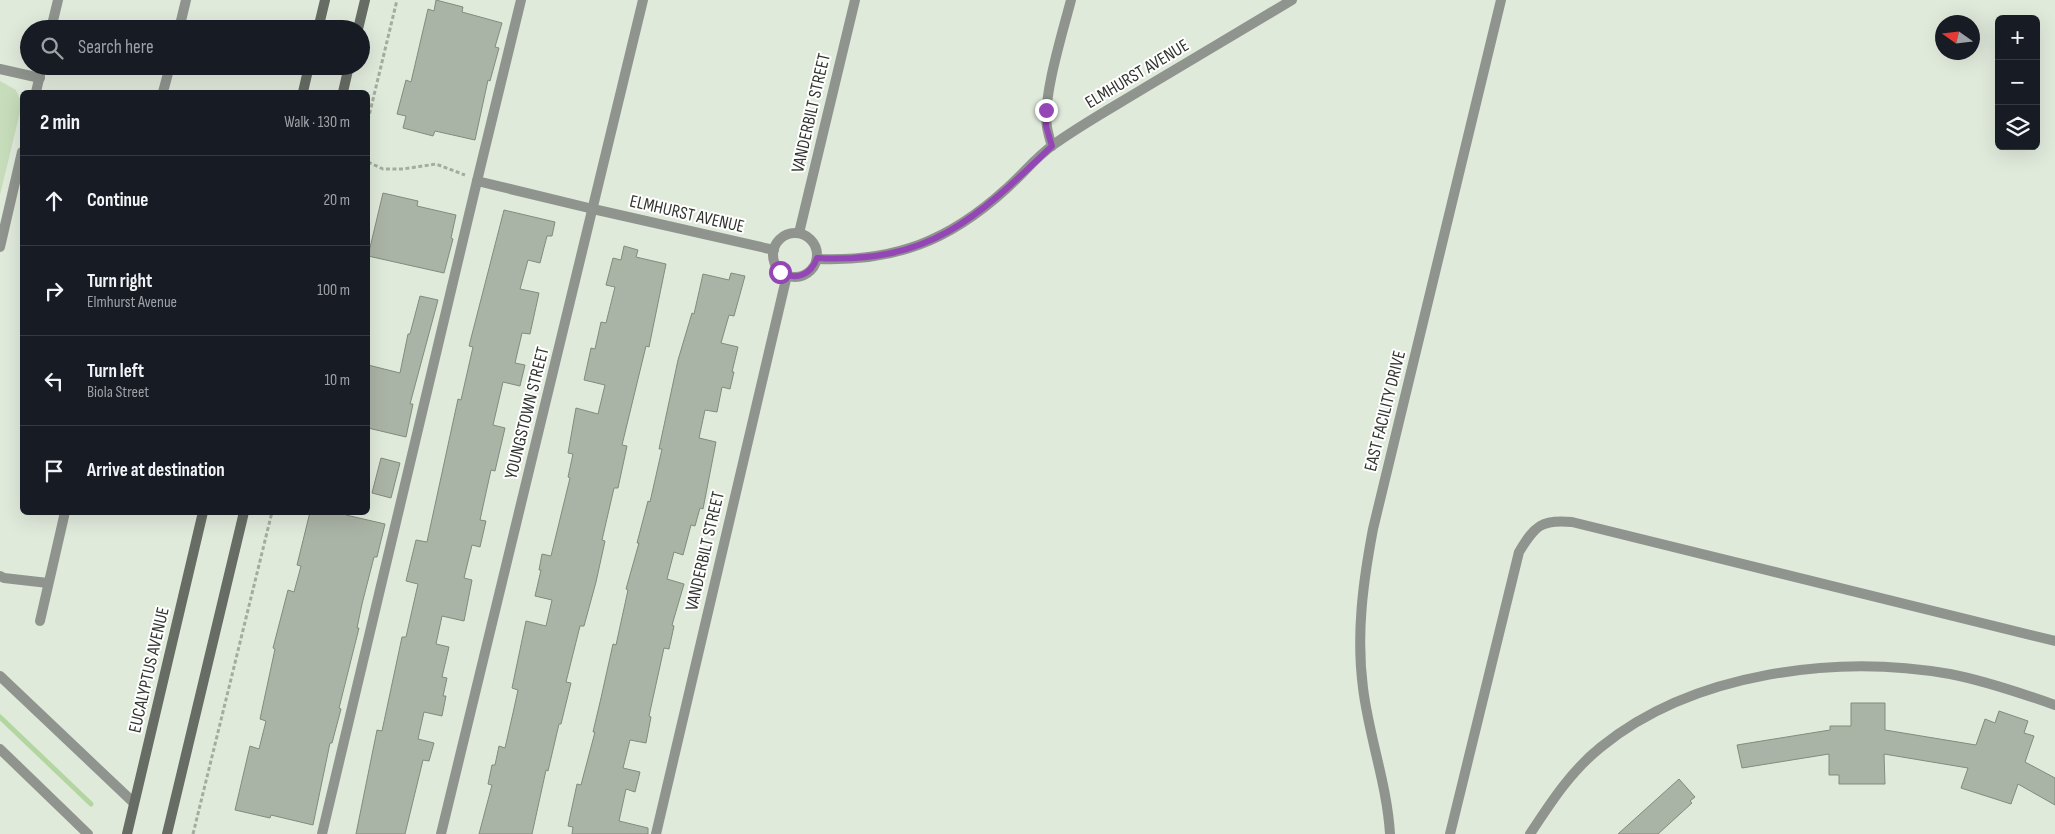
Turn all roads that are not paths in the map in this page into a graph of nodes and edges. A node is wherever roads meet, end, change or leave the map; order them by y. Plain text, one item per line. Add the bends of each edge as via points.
1 (58, 0) edge
2 (186, 0) edge
3 (325, 0) edge
4 (365, 0) edge
5 (521, 0) edge
6 (643, 0) edge
7 (855, 0) edge
8 (1071, 0) edge
9 (1292, 0) edge
10 (1501, 0) edge
11 (54, 20) edge
12 (181, 20) edge
13 (320, 20) edge
14 (360, 20) edge
15 (0, 69) edge
16 (20, 74) edge
17 (27, 75) edge
18 (40, 75) edge
19 (168, 75) edge
20 (307, 75) edge
21 (347, 75) edge
22 (40, 78) junction
23 (37, 90) edge
24 (164, 90) edge
25 (303, 90) edge
26 (343, 90) edge
27 (1052, 146) junction
28 (20, 165) edge
29 (477, 180) junction
30 (593, 209) junction
31 (799, 233) junction
32 (0, 247) edge
33 (774, 250) junction
34 (817, 258) junction
35 (787, 276) junction
36 (64, 515) edge
37 (202, 515) edge
38 (243, 515) edge
39 (0, 576) edge
40 (48, 583) junction
41 (40, 621) dead end
42 (2055, 641) edge
43 (0, 676) edge
44 (2055, 705) edge
45 (0, 749) edge
46 (134, 804) junction
47 (88, 834) edge
48 (126, 834) edge
49 (167, 834) edge
50 (322, 834) edge
51 (442, 834) edge
52 (656, 834) edge
53 (1390, 834) edge
54 (1450, 834) edge
55 (1530, 834) edge

1 - 11 street
2 - 12 street
3 - 13 street
4 - 14 street
5 - 29 street
6 - 30 street, YOUNGSTOWN STREET
7 - 31 street, VANDERBILT STREET
8 - 27 street via 1046,110 1046,126
9 - 27 street, ELMHURST AVENUE
10 - 53 street, EAST FACILITY DRIVE via 1363,578 1360,634 1363,688 1389,812
15 - 16 street
17 - 22 street
18 - 22 street
19 - 24 street
20 - 25 street
21 - 26 street
22 - 23 street
27 - 34 street, ELMHURST AVENUE via 982,211 935,239 883,255 858,259
28 - 32 street
29 - 30 street, ELMHURST AVENUE
29 - 50 street
30 - 33 street, ELMHURST AVENUE
30 - 51 street, YOUNGSTOWN STREET
31 - 33 street via 782,238
31 - 34 street via 812,241
33 - 35 street via 777,267
34 - 35 street via 804,275
35 - 52 street, VANDERBILT STREET
36 - 40 street
37 - 46 street, EUCALYPTUS AVENUE
38 - 49 street
39 - 40 street
40 - 41 street
42 - 54 street via 1555,520 1530,534 1519,552
43 - 46 street
44 - 55 street via 1977,680 1914,669 1808,669 1723,686 1676,702 1601,747 1571,775
45 - 47 street
46 - 48 street, EUCALYPTUS AVENUE

